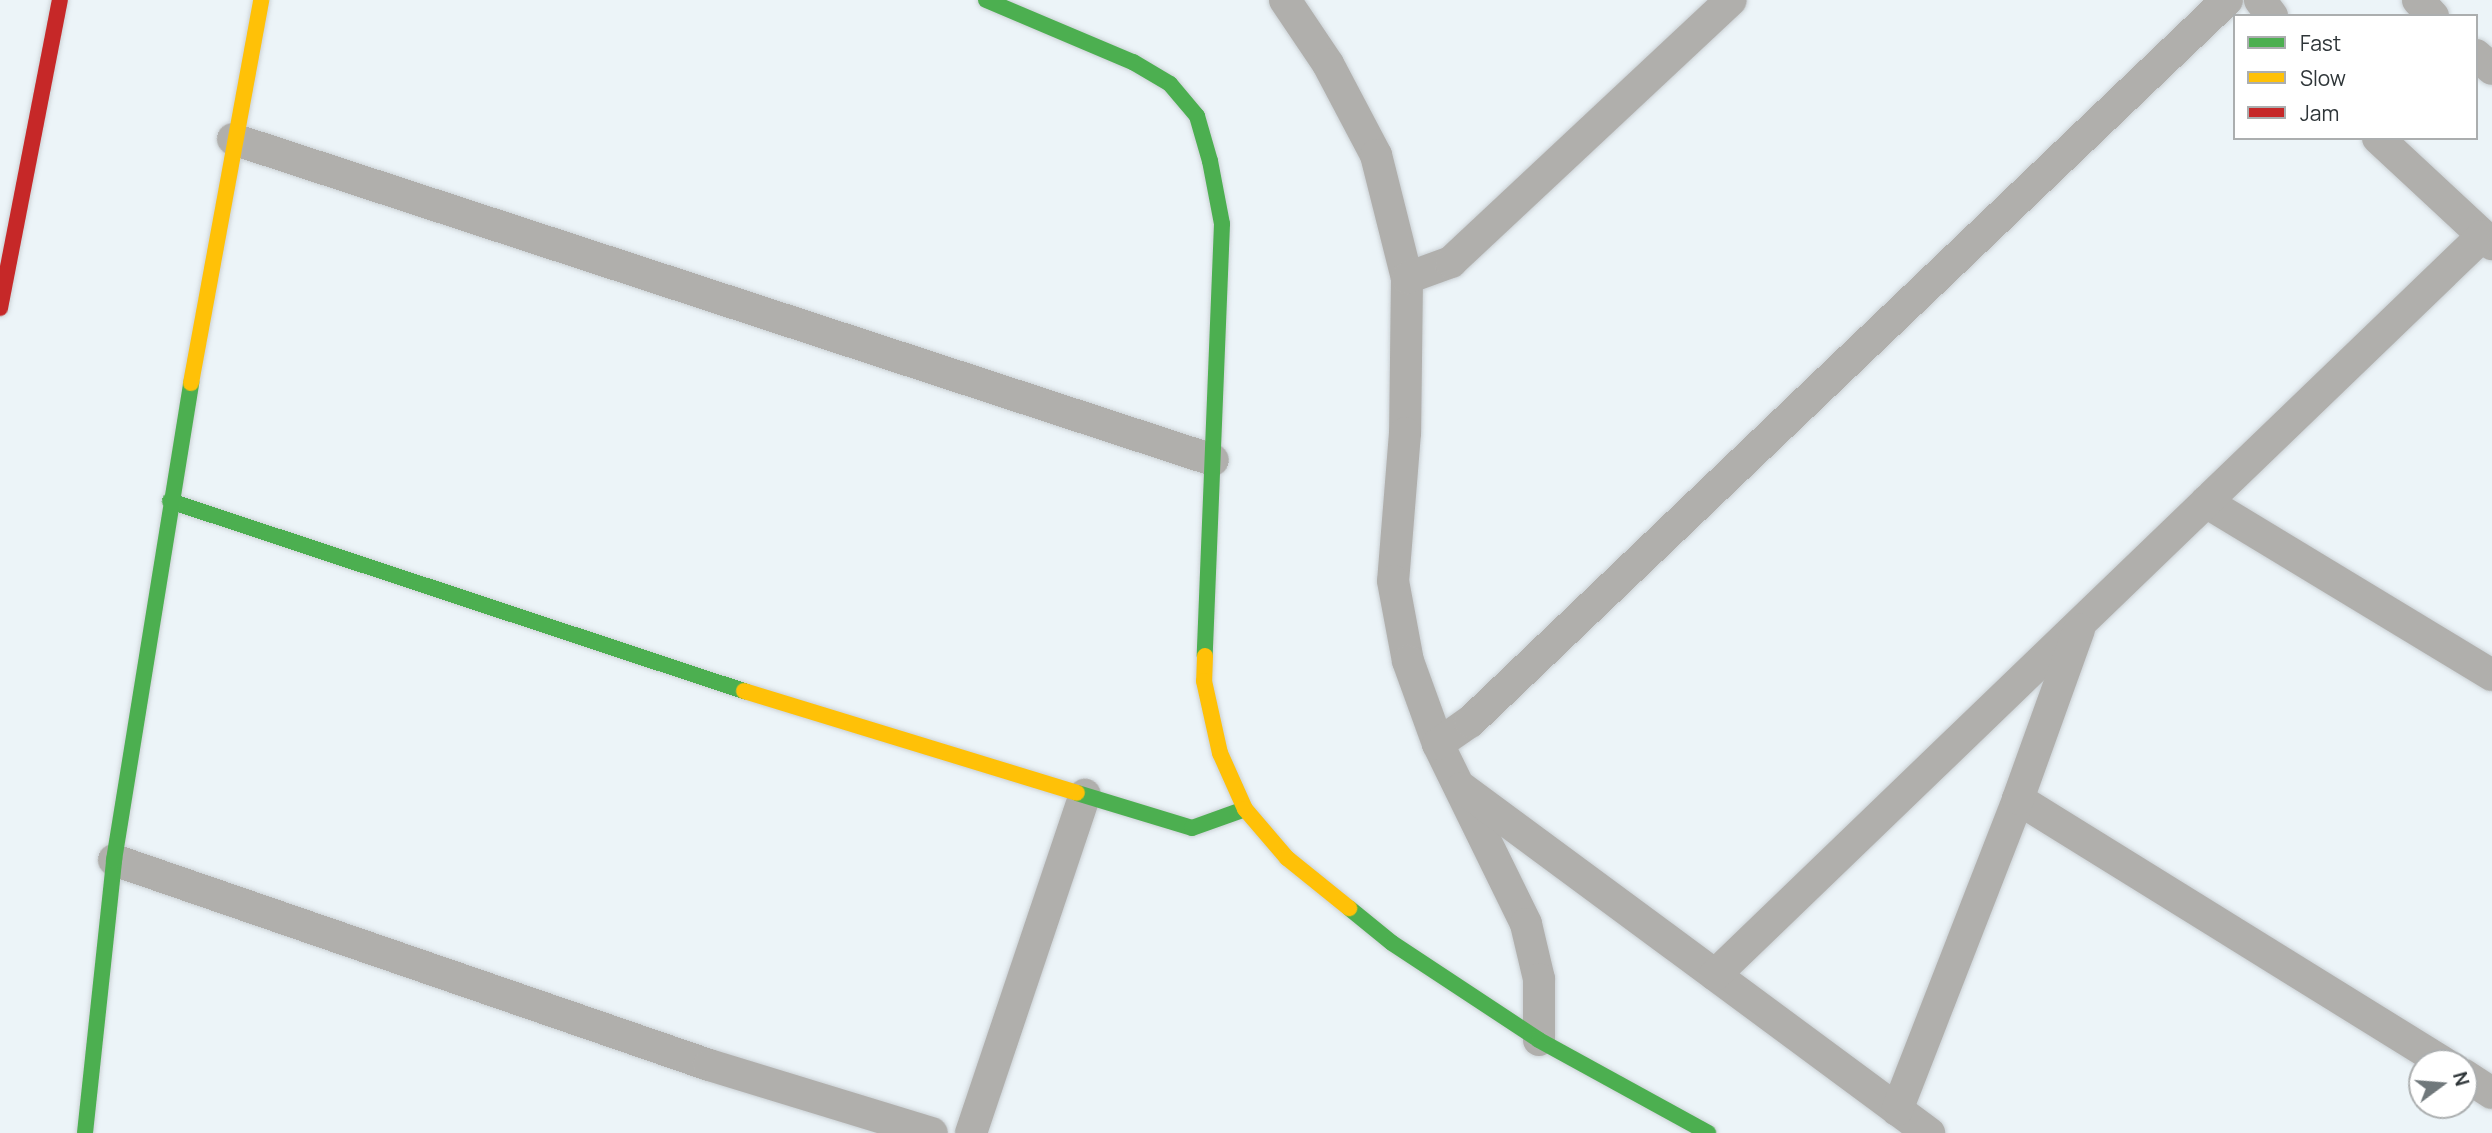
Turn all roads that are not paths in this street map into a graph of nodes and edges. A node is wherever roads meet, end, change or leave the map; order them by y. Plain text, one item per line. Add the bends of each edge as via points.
1 (60, 0) edge
2 (261, 0) edge
3 (986, 0) edge
4 (1285, 0) edge
5 (1731, 0) edge
6 (2227, 0) edge
7 (2418, 0) edge
8 (2431, 14) edge
9 (2478, 57) edge
10 (2492, 69) edge
11 (233, 139) junction
12 (2380, 140) edge
13 (2487, 240) edge
14 (1407, 278) junction
15 (0, 308) edge
16 (1213, 460) junction
17 (170, 501) junction
18 (2206, 502) junction
19 (2082, 622) junction
20 (2492, 675) edge
21 (1438, 744) junction
22 (1458, 785) junction
23 (1085, 795) junction
24 (2018, 799) junction
25 (1245, 809) junction
26 (114, 860) junction
27 (1715, 975) junction
28 (1539, 1040) junction
29 (2421, 1049) edge
30 (1897, 1110) junction
31 (85, 1133) edge
32 (932, 1133) edge
33 (971, 1133) edge
34 (1708, 1133) edge
35 (1928, 1133) edge

1 - 15 main road
2 - 11 main road
3 - 16 main road via 1133,62 1170,84 1196,116 1222,224
4 - 14 street via 1328,64 1376,155
5 - 14 street via 1451,262
6 - 21 street via 1470,722
7 - 8 street
9 - 10 street
11 - 16 street
11 - 17 main road
12 - 13 street
13 - 18 street
14 - 21 street via 1405,433 1393,581 1408,661
16 - 25 main road via 1204,681 1220,753
17 - 23 main road via 667,667
17 - 26 main road
18 - 19 street
18 - 20 street
19 - 24 street
19 - 27 street
21 - 22 street
22 - 27 street
22 - 28 street via 1526,923 1539,979
23 - 25 main road via 1192,828
23 - 33 street
24 - 29 street
24 - 30 street
25 - 28 main road via 1287,858 1392,943
26 - 31 main road
26 - 32 street via 709,1065
27 - 30 street
28 - 34 main road
30 - 35 street

